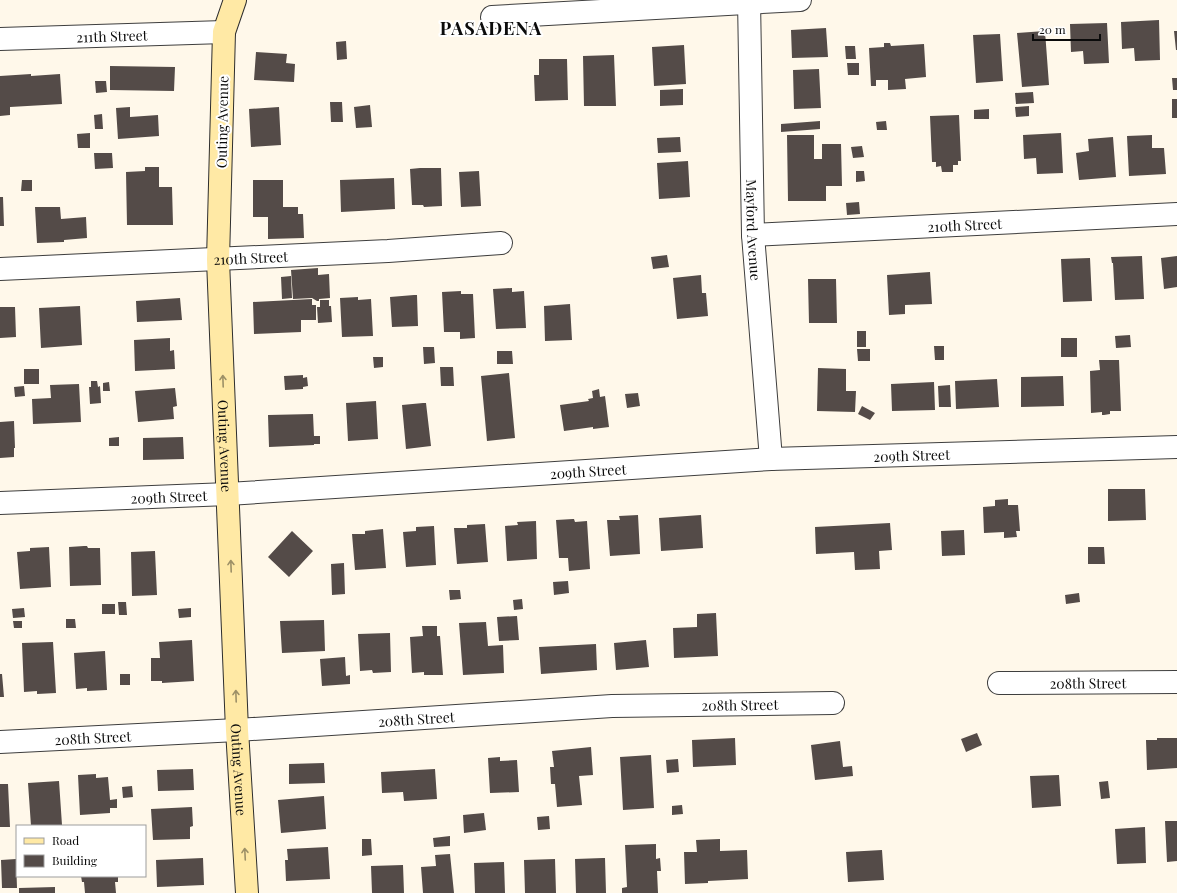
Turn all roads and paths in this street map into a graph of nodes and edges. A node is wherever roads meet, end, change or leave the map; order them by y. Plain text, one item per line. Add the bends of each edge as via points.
1 (235, 0) edge
2 (800, 0) edge
3 (749, 1) edge
4 (492, 17) dead end
5 (224, 32) junction
6 (0, 39) edge
7 (1177, 214) edge
8 (753, 235) junction
9 (501, 242) dead end
10 (218, 260) junction
11 (0, 269) edge
12 (1177, 447) edge
13 (771, 459) junction
14 (228, 494) junction
15 (0, 503) edge
16 (1177, 682) edge
17 (999, 683) dead end
18 (833, 703) dead end
19 (237, 730) junction
20 (0, 742) edge
21 (247, 893) edge

1 - 5 street, Outing Avenue
2 - 3 street
3 - 4 street
3 - 8 street, Mayford Avenue
5 - 6 street, 211th Street
5 - 10 street, Outing Avenue
7 - 8 street, 210th Street
8 - 13 street, Mayford Avenue
9 - 10 street, 210th Street
10 - 11 street, 210th Street
14 -> 10 street, Outing Avenue
12 - 13 street, 209th Street
13 - 14 street, 209th Street
14 - 15 street, 209th Street
19 -> 14 street, Outing Avenue
16 - 17 street, 208th Street
18 - 19 street, 208th Street via 612,706
19 - 20 street, 208th Street
21 -> 19 street, Outing Avenue

